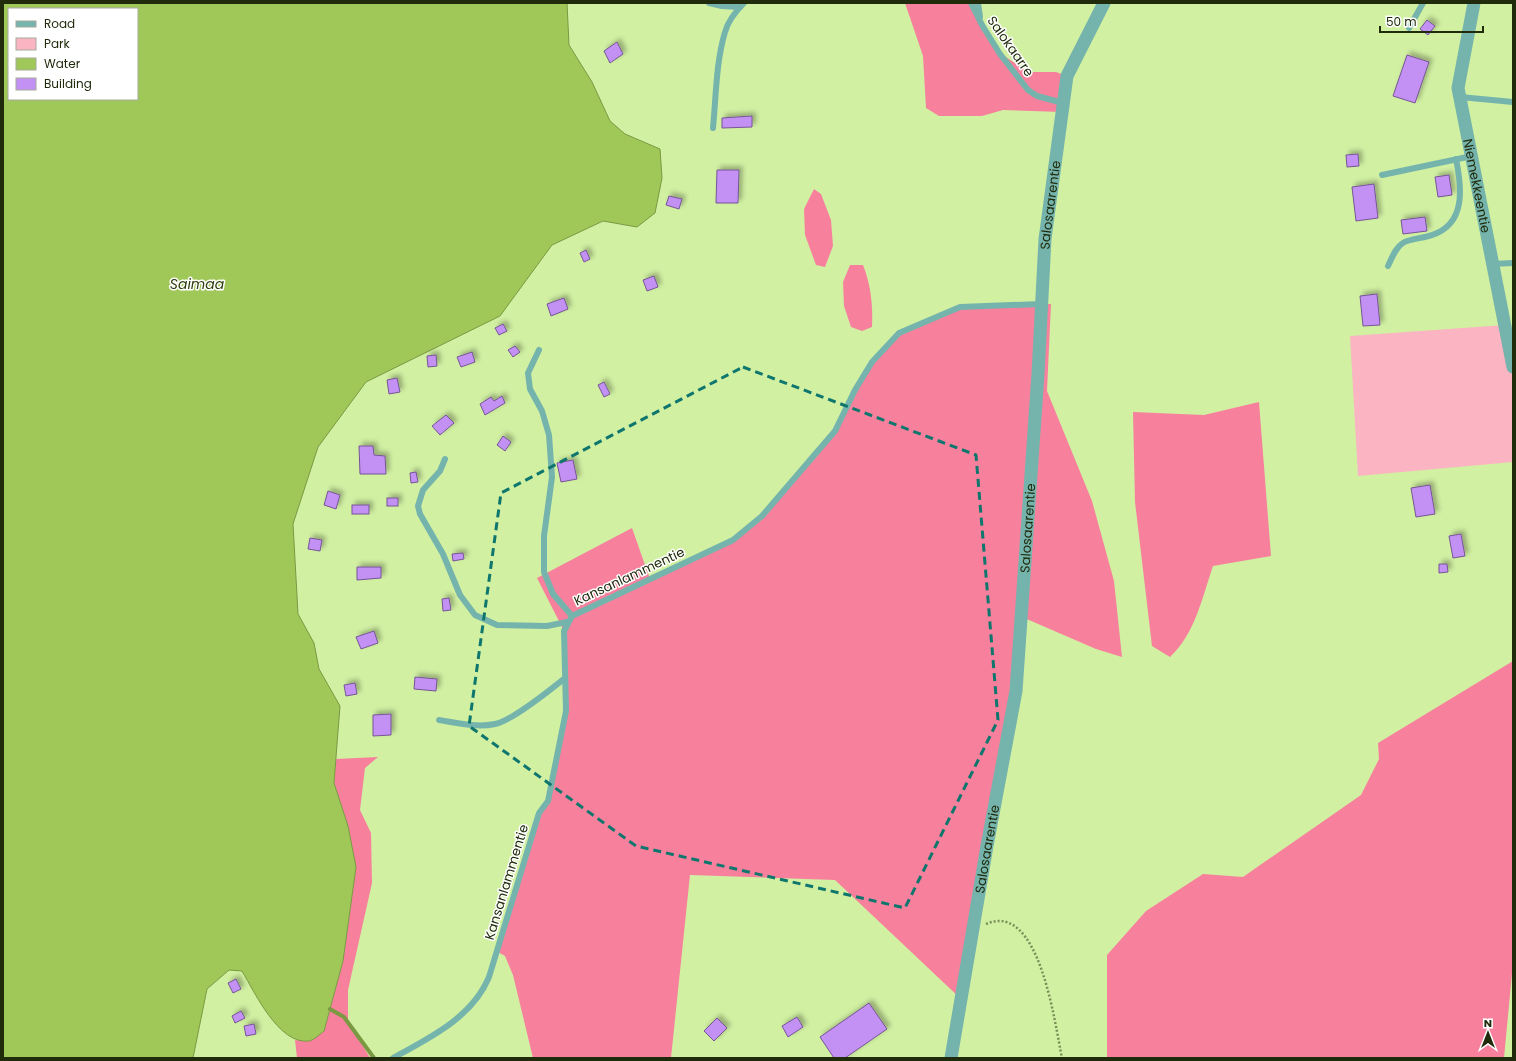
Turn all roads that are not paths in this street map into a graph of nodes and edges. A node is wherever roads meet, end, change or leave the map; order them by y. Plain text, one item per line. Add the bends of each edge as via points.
1 (710, 3) edge
2 (971, 3) edge
3 (978, 3) edge
4 (1104, 3) edge
5 (1423, 3) edge
6 (1474, 3) edge
7 (742, 5) edge
8 (982, 25) junction
9 (1410, 28) dead end
10 (1460, 97) junction
11 (1513, 102) edge
12 (1063, 103) junction
13 (713, 128) dead end
14 (1472, 156) junction
15 (1456, 159) junction
16 (1382, 175) dead end
17 (1513, 263) edge
18 (1492, 264) junction
19 (1388, 266) dead end
20 (1040, 304) junction
21 (1509, 331) edge
22 (539, 350) dead end
23 (1513, 367) edge
24 (445, 459) dead end
25 (572, 616) junction
26 (567, 622) junction
27 (565, 678) junction
28 (439, 720) dead end
29 (393, 1058) edge
30 (951, 1058) edge

1 - 7 lane
2 - 8 lane, Salokaarre
3 - 8 lane
4 - 12 street, Salosaarentie via 1067,76
5 - 9 lane
6 - 10 street, Niemekkeentie via 1458,88
7 - 13 lane via 726,30 722,46
8 - 12 lane, Salokaarre via 1000,54 1028,90 1038,96
10 - 11 lane
10 - 14 street, Niemekkeentie
12 - 20 street, Salosaarentie via 1045,239
14 - 15 lane
14 - 18 street, Niemekkeentie
15 - 16 lane
15 - 19 lane via 1461,201 1456,218 1440,232 1404,242 1396,250
17 - 18 lane
18 - 21 street, Niemekkeentie
20 - 25 lane, Kansanlammentie via 960,307 899,332 872,362 835,431 762,516 733,540
20 - 30 street, Salosaarentie via 1038,374 1016,691
21 - 23 street, Niemekkeentie
22 - 25 lane via 528,373 530,389 542,411 549,435 552,477 544,536 544,572 553,594
24 - 26 lane via 433,480 422,490 418,506 464,600 475,614 497,625 547,626
25 - 26 lane, Kansanlammentie
26 - 27 lane, Kansanlammentie via 564,631
27 - 28 lane via 544,696 496,724 479,726
27 - 29 lane, Kansanlammentie via 566,711 548,801 540,813 483,990 452,1022 422,1043

